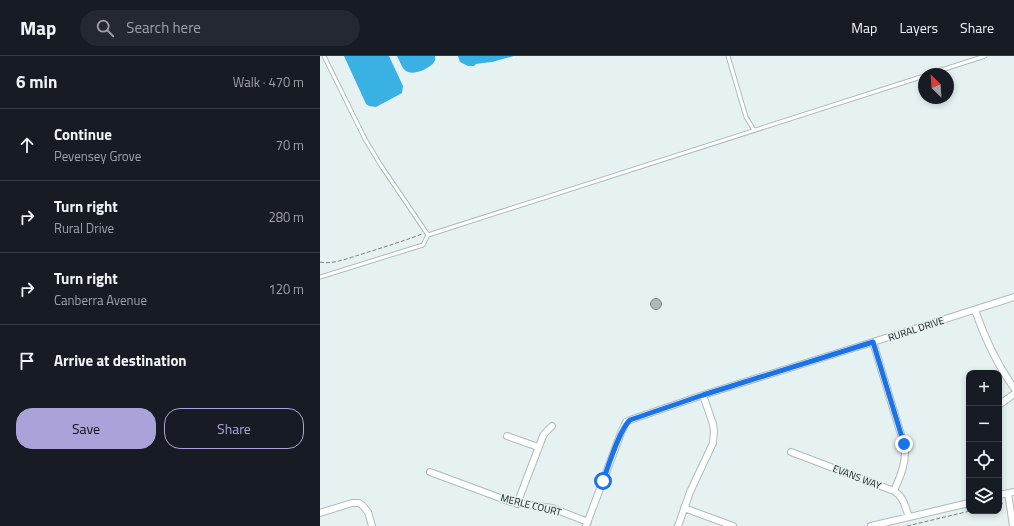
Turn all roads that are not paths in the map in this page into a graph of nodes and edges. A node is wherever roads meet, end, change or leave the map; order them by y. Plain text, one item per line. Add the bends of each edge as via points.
1 (324, 56) edge
2 (728, 56) edge
3 (985, 56) edge
4 (948, 68) edge
5 (918, 78) edge
6 (754, 130) junction
7 (427, 234) junction
8 (320, 277) edge
9 (1014, 297) edge
10 (975, 310) junction
11 (873, 342) junction
12 (1014, 388) edge
13 (1014, 394) edge
14 (703, 395) junction
15 (1002, 403) edge
16 (552, 426) dead end
17 (507, 436) dead end
18 (538, 447) junction
19 (791, 452) dead end
20 (430, 472) dead end
21 (894, 491) junction
22 (1011, 493) edge
23 (517, 504) junction
24 (966, 504) edge
25 (684, 508) junction
26 (320, 514) edge
27 (908, 517) junction
28 (587, 524) edge
29 (372, 526) edge
30 (678, 526) edge
31 (733, 526) edge
32 (871, 526) edge
33 (1013, 526) edge

1 - 7 lane via 365,139
2 - 6 lane via 746,117
3 - 4 lane
5 - 6 lane
6 - 7 lane
7 - 8 lane via 423,245
9 - 10 street, RURAL DRIVE
10 - 11 street, RURAL DRIVE
10 - 12 street via 992,353
11 - 14 street, RURAL DRIVE
11 - 21 street via 905,448 904,465
13 - 15 street
14 - 25 street via 713,424 713,443
14 - 28 street, RURAL DRIVE via 626,422
16 - 18 street via 544,434
17 - 18 street
18 - 23 street
19 - 21 street, EVANS WAY
20 - 23 street, MERLE COURT
21 - 27 street, EVANS WAY via 902,498
22 - 33 street
23 - 28 street, MERLE COURT via 552,508
24 - 27 street
25 - 30 street
25 - 31 street
26 - 29 street via 359,503 368,512
27 - 32 street

